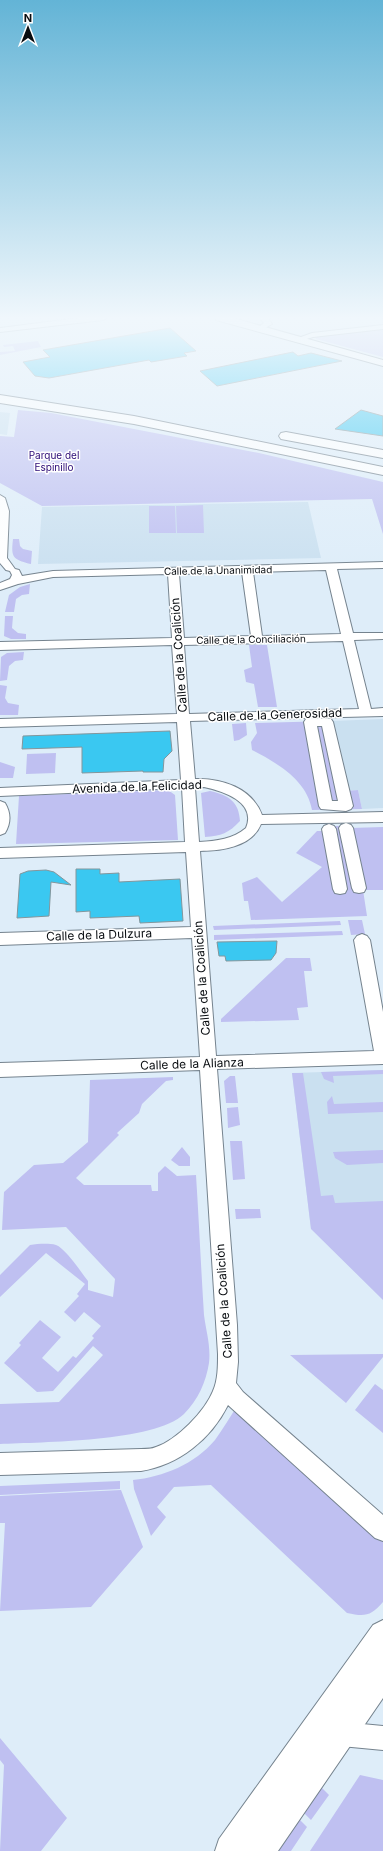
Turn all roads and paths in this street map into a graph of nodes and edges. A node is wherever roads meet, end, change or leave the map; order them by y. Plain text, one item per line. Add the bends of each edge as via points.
1 (3, 404) edge
2 (34, 404) edge
3 (105, 404) edge
4 (124, 405) dead end
5 (160, 414) junction
6 (134, 420) junction
7 (236, 429) junction
8 (258, 432) dead end
9 (198, 433) junction
10 (273, 434) dead end
11 (383, 454) edge
12 (383, 460) edge
13 (383, 471) edge
14 (383, 477) edge
15 (0, 498) edge
16 (383, 565) edge
17 (7, 567) edge
18 (331, 567) junction
19 (247, 569) junction
20 (173, 571) junction
21 (53, 574) junction
22 (8, 584) edge
23 (0, 592) edge
24 (383, 636) edge
25 (348, 637) junction
26 (257, 638) junction
27 (178, 641) junction
28 (0, 646) edge
29 (383, 712) edge
30 (366, 713) junction
31 (184, 718) junction
32 (0, 723) edge
33 (188, 785) junction
34 (0, 792) edge
35 (0, 806) edge
36 (333, 808) joint
37 (383, 817) edge
38 (256, 820) junction
39 (346, 828) dead end
40 (329, 829) dead end
41 (0, 830) edge
42 (193, 847) junction
43 (0, 853) edge
44 (359, 888) dead end
45 (340, 889) dead end
46 (199, 932) junction
47 (0, 939) edge
48 (362, 940) dead end
49 (383, 1057) edge
50 (208, 1064) junction
51 (0, 1070) edge
52 (226, 1386) junction
53 (0, 1464) edge
54 (383, 1530) edge
55 (383, 1635) edge
56 (383, 1671) edge
57 (341, 1734) junction
58 (383, 1738) edge
59 (231, 1851) edge
60 (259, 1851) edge

1 - 6 highway
2 - 6 highway
3 - 5 highway
4 - 5 highway
5 - 7 highway
6 - 9 highway
7 - 8 highway
7 - 12 highway
9 - 13 highway
9 - 14 highway
10 - 11 highway
15 - 17 street via 4,511 2,558
16 - 18 street, Calle de la Unanimidad
17 - 21 street, Calle de la Unanimidad
17 - 22 street via 17,575
18 - 19 street, Calle de la Unanimidad
18 - 25 street
19 - 20 street, Calle de la Unanimidad
19 - 26 street
20 - 21 street, Calle de la Unanimidad
20 - 27 street, Calle de la Coalición
21 - 22 street, Calle de la Unanimidad
22 - 23 street
24 - 25 street, Calle de la Conciliación
25 - 26 street, Calle de la Conciliación
25 - 30 street
26 - 27 street, Calle de la Conciliación
27 - 28 street, Calle de la Conciliación
27 - 31 street, Calle de la Coalición
29 - 30 street, Calle de la Generosidad
30 - 31 street, Calle de la Generosidad
31 - 32 street, Calle de la Generosidad
31 - 33 street, Calle de la Coalición
33 - 34 street, Avenida de la Felicidad
33 - 38 street, Avenida de la Felicidad via 213,785 240,795 253,809
33 - 42 street, Calle de la Coalición
35 - 41 street via 4,823
36 - 36 street via 346,806 327,722 310,722 326,806
37 - 38 street
38 - 42 street via 252,830 239,839 218,846
39 - 44 street
40 - 45 street
42 - 43 street
42 - 46 street, Calle de la Coalición
46 - 47 street, Calle de la Dulzura
46 - 50 street, Calle de la Coalición
48 - 49 street
49 - 50 street, Calle de la Alianza
50 - 51 street, Calle de la Alianza
50 - 52 street, Calle de la Coalición via 229,1357
52 - 53 street, Calle de la Coalición via 201,1428 178,1446 158,1457 141,1460
52 - 54 street via 236,1399
55 - 59 main road
56 - 57 main road
57 - 58 street
57 - 60 main road

